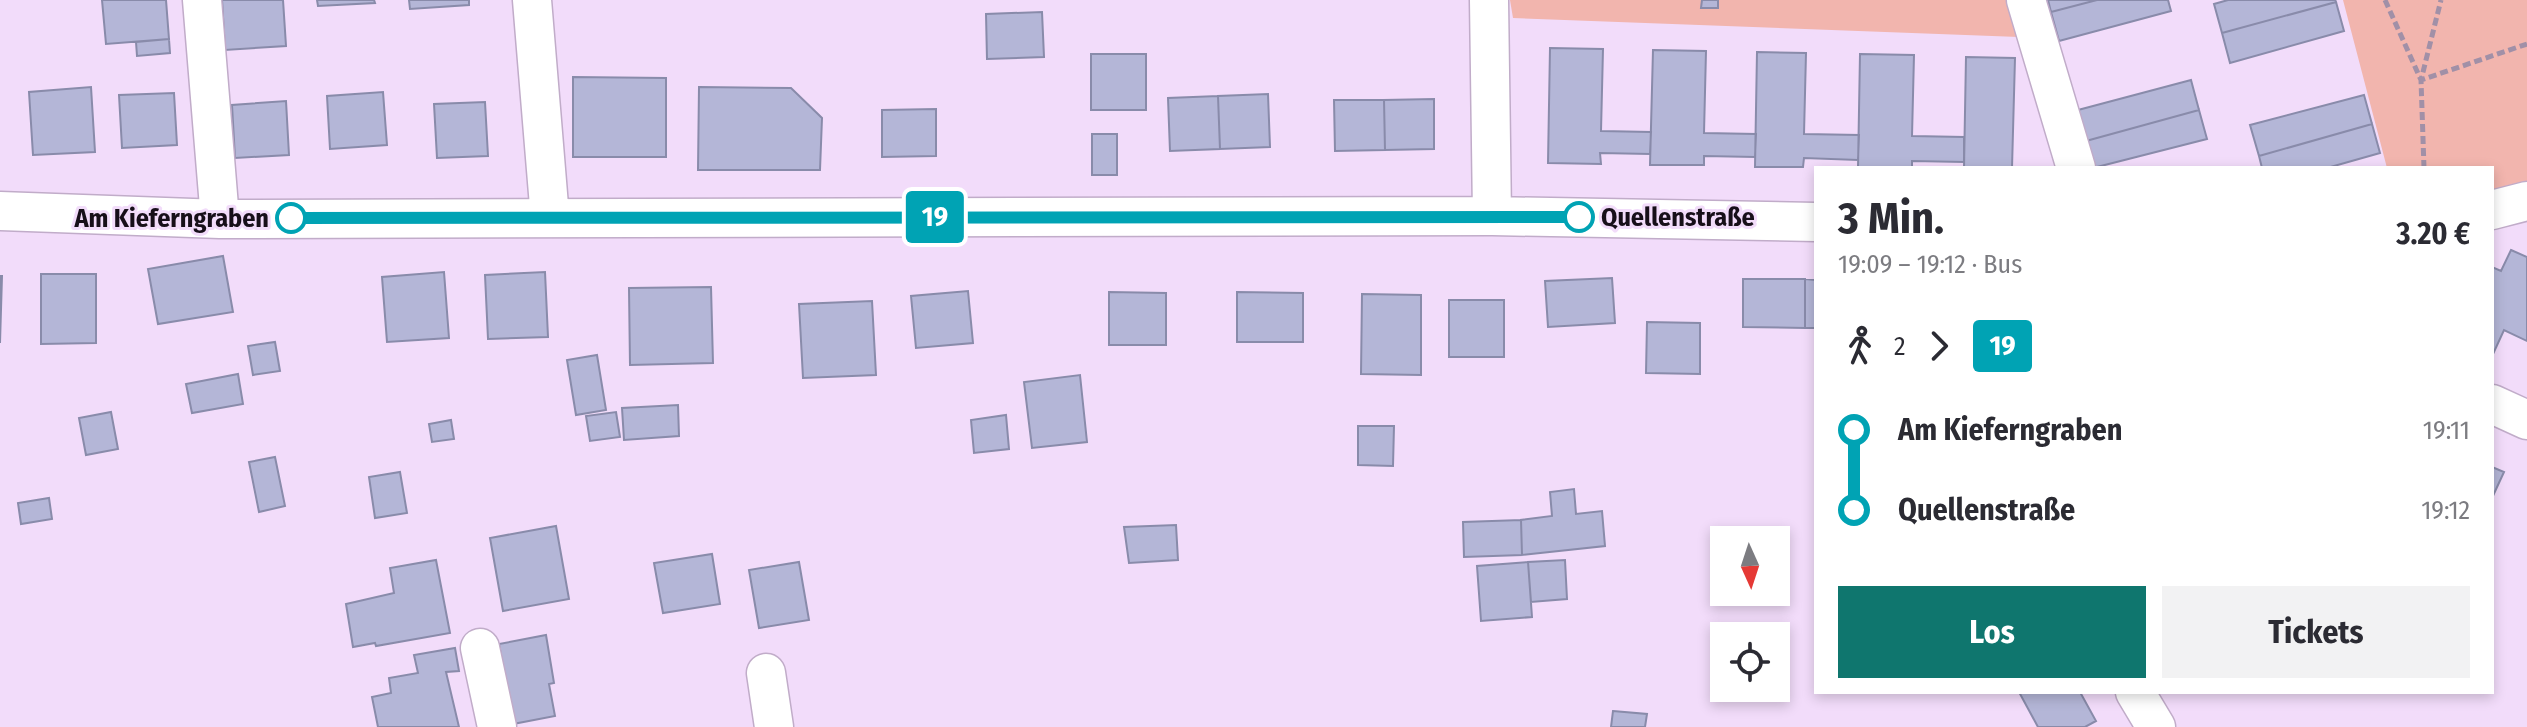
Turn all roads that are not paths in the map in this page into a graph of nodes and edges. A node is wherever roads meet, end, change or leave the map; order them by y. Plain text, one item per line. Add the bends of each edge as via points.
1 (202, 0) edge
2 (532, 0) edge
3 (1489, 0) edge
4 (2026, 0) edge
5 (2075, 166) edge
6 (2527, 201) edge
7 (2494, 209) edge
8 (0, 211) edge
9 (1492, 216) junction
10 (550, 218) junction
11 (220, 219) junction
12 (1814, 222) edge
13 (2494, 405) edge
14 (2527, 420) edge
15 (480, 648) dead end
16 (766, 673) dead end
17 (2136, 694) edge
18 (497, 727) edge
19 (774, 727) edge
20 (2156, 727) edge

1 - 11 street
2 - 10 street
3 - 9 street
4 - 5 street
6 - 7 street
8 - 11 street
9 - 10 street
9 - 12 street
10 - 11 street
13 - 14 street
15 - 18 street
16 - 19 street
17 - 20 street

